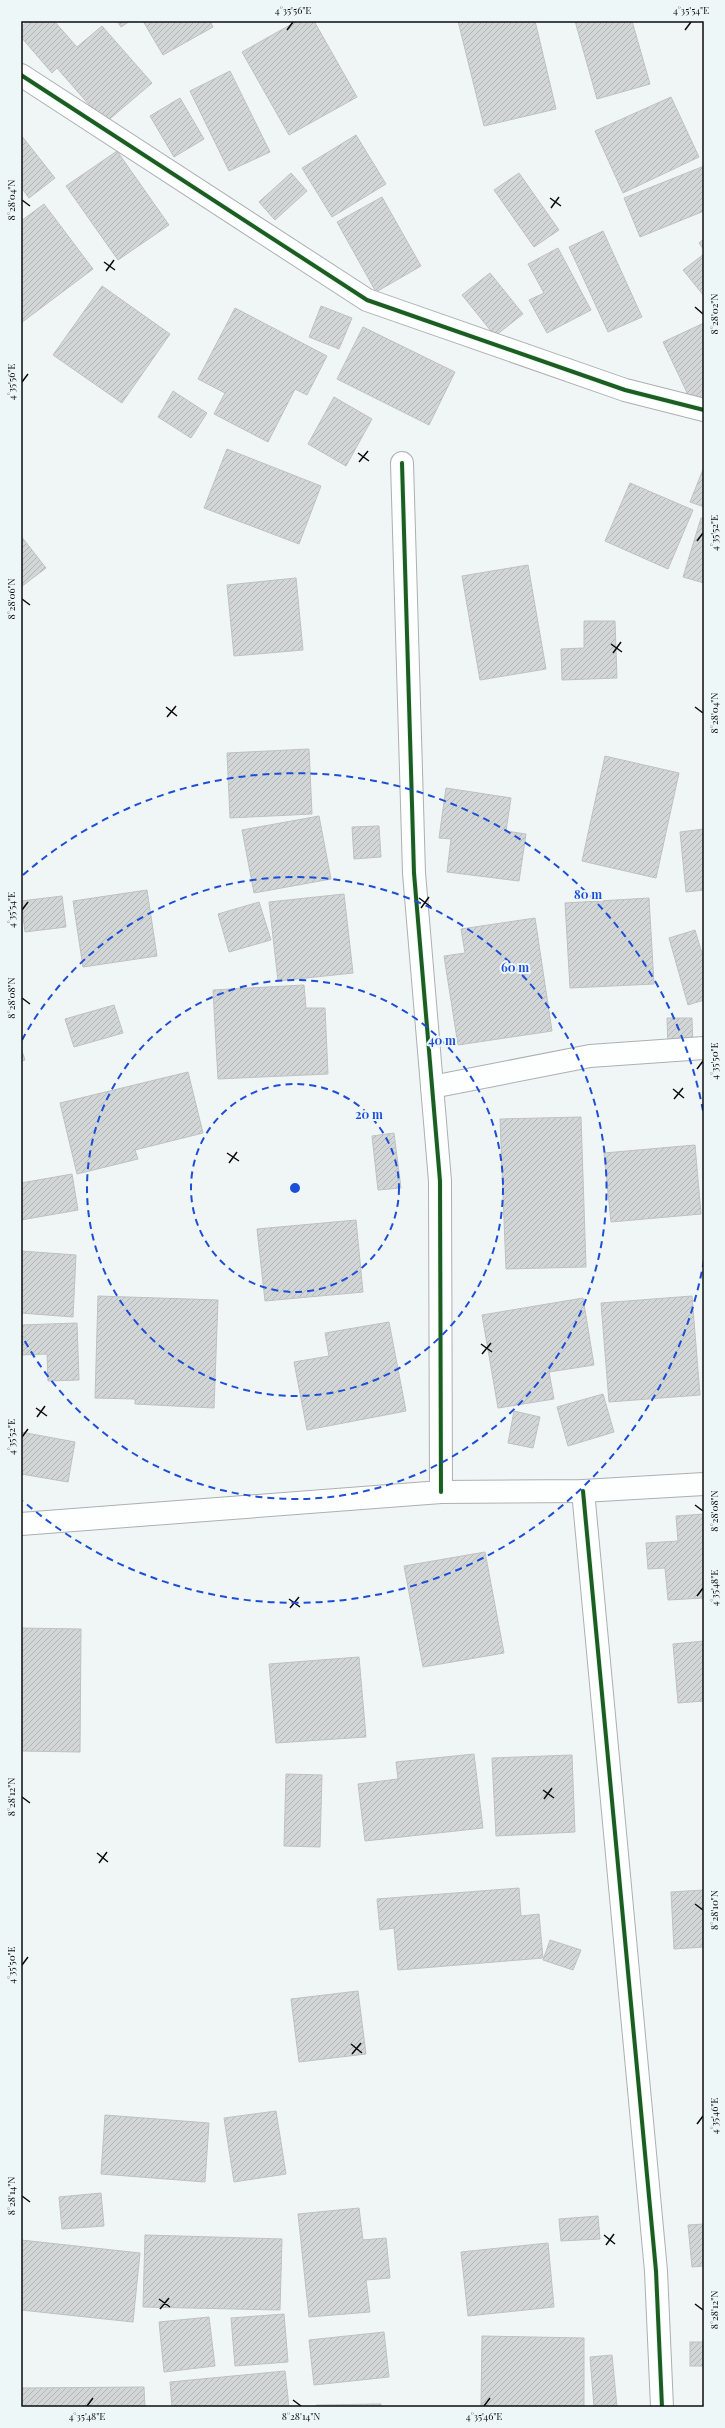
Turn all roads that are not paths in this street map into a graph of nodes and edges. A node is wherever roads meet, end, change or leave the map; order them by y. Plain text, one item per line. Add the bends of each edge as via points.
1 (21, 75) edge
2 (704, 410) edge
3 (402, 463) dead end
4 (704, 1048) edge
5 (432, 1087) junction
6 (704, 1484) edge
7 (583, 1491) junction
8 (441, 1492) junction
9 (21, 1524) edge
10 (662, 2407) edge

1 - 2 street via 367,300 625,390
3 - 5 street via 414,873
4 - 5 street via 590,1056
5 - 8 street via 440,1181
6 - 7 street
7 - 8 street
7 - 10 street via 656,2271
8 - 9 street

